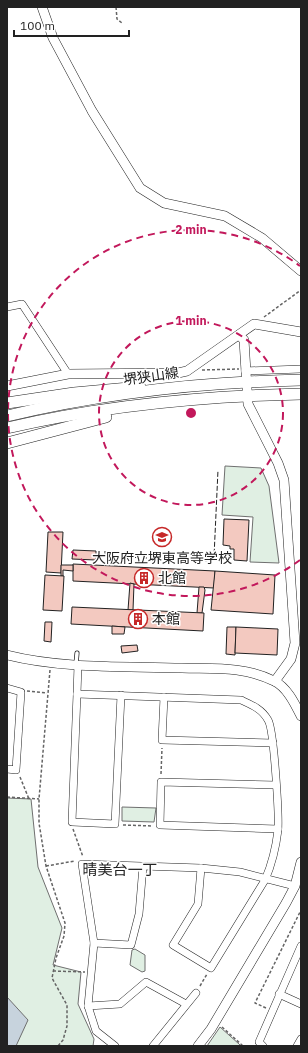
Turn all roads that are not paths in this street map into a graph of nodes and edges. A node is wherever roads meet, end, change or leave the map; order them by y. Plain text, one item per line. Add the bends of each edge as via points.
1 (42, 7) edge
2 (301, 271) edge
3 (7, 307) edge
4 (301, 332) edge
5 (239, 335) junction
6 (301, 369) edge
7 (68, 374) junction
8 (244, 374) junction
9 (301, 380) edge
10 (7, 386) edge
11 (165, 389) junction
12 (301, 394) edge
13 (247, 395) junction
14 (7, 403) edge
15 (163, 404) junction
16 (7, 416) edge
17 (7, 428) edge
18 (7, 443) edge
19 (78, 653) dead end
20 (7, 655) edge
21 (77, 665) junction
22 (275, 681) junction
23 (7, 688) edge
24 (77, 694) junction
25 (121, 695) junction
26 (164, 697) junction
27 (301, 716) edge
28 (273, 743) junction
29 (7, 769) edge
30 (276, 785) junction
31 (278, 829) junction
32 (301, 862) edge
33 (143, 866) junction
34 (200, 868) junction
35 (265, 880) junction
36 (298, 887) edge
37 (94, 943) junction
38 (301, 946) edge
39 (196, 993) road end
40 (279, 994) junction
41 (186, 1004) junction
42 (301, 1004) edge
43 (88, 1006) junction
44 (301, 1039) edge
45 (115, 1046) edge
46 (153, 1046) edge
47 (198, 1046) edge
48 (263, 1046) edge
49 (297, 1046) edge

1 - 2 street via 53,38 92,111 140,188 164,203 224,216 262,238
3 - 7 street via 22,304
4 - 5 street via 254,324
5 - 7 street via 186,371 178,373
5 - 8 street via 244,340
6 - 8 street
7 - 10 street
8 - 9 main road, 堺狭山線
8 - 11 main road, 堺狭山線
8 - 13 street
11 - 14 main road via 134,386
11 - 16 main road, 堺狭山線
12 - 13 main road, 堺狭山線
13 - 15 main road, 堺狭山線 via 189,399
13 - 22 street via 248,404 278,462 284,480 295,643 291,659
15 - 17 main road, 堺狭山線
15 - 18 main road
19 - 21 lane
20 - 21 street
21 - 22 street via 247,670
21 - 24 street
22 - 27 street via 292,698
23 - 29 street via 22,692 16,770
24 - 25 street
24 - 25 street via 72,822 115,824
25 - 26 street
26 - 28 street via 241,700 259,709 269,721
26 - 28 street via 162,740
28 - 30 street
30 - 31 street
30 - 31 street via 161,782 160,825
31 - 35 street via 271,866
32 - 36 street
33 - 34 street
33 - 37 street via 139,914 131,945
33 - 37 street via 84,864
34 - 35 street via 240,872
34 - 35 street via 198,904 174,945 211,968
35 - 36 street
36 - 47 street
37 - 43 street
38 - 40 street
39 - 41 street
40 - 42 street
40 - 48 street via 259,1042
41 - 43 street via 146,982 120,1004
41 - 46 street
43 - 45 street via 96,1031
44 - 49 street

